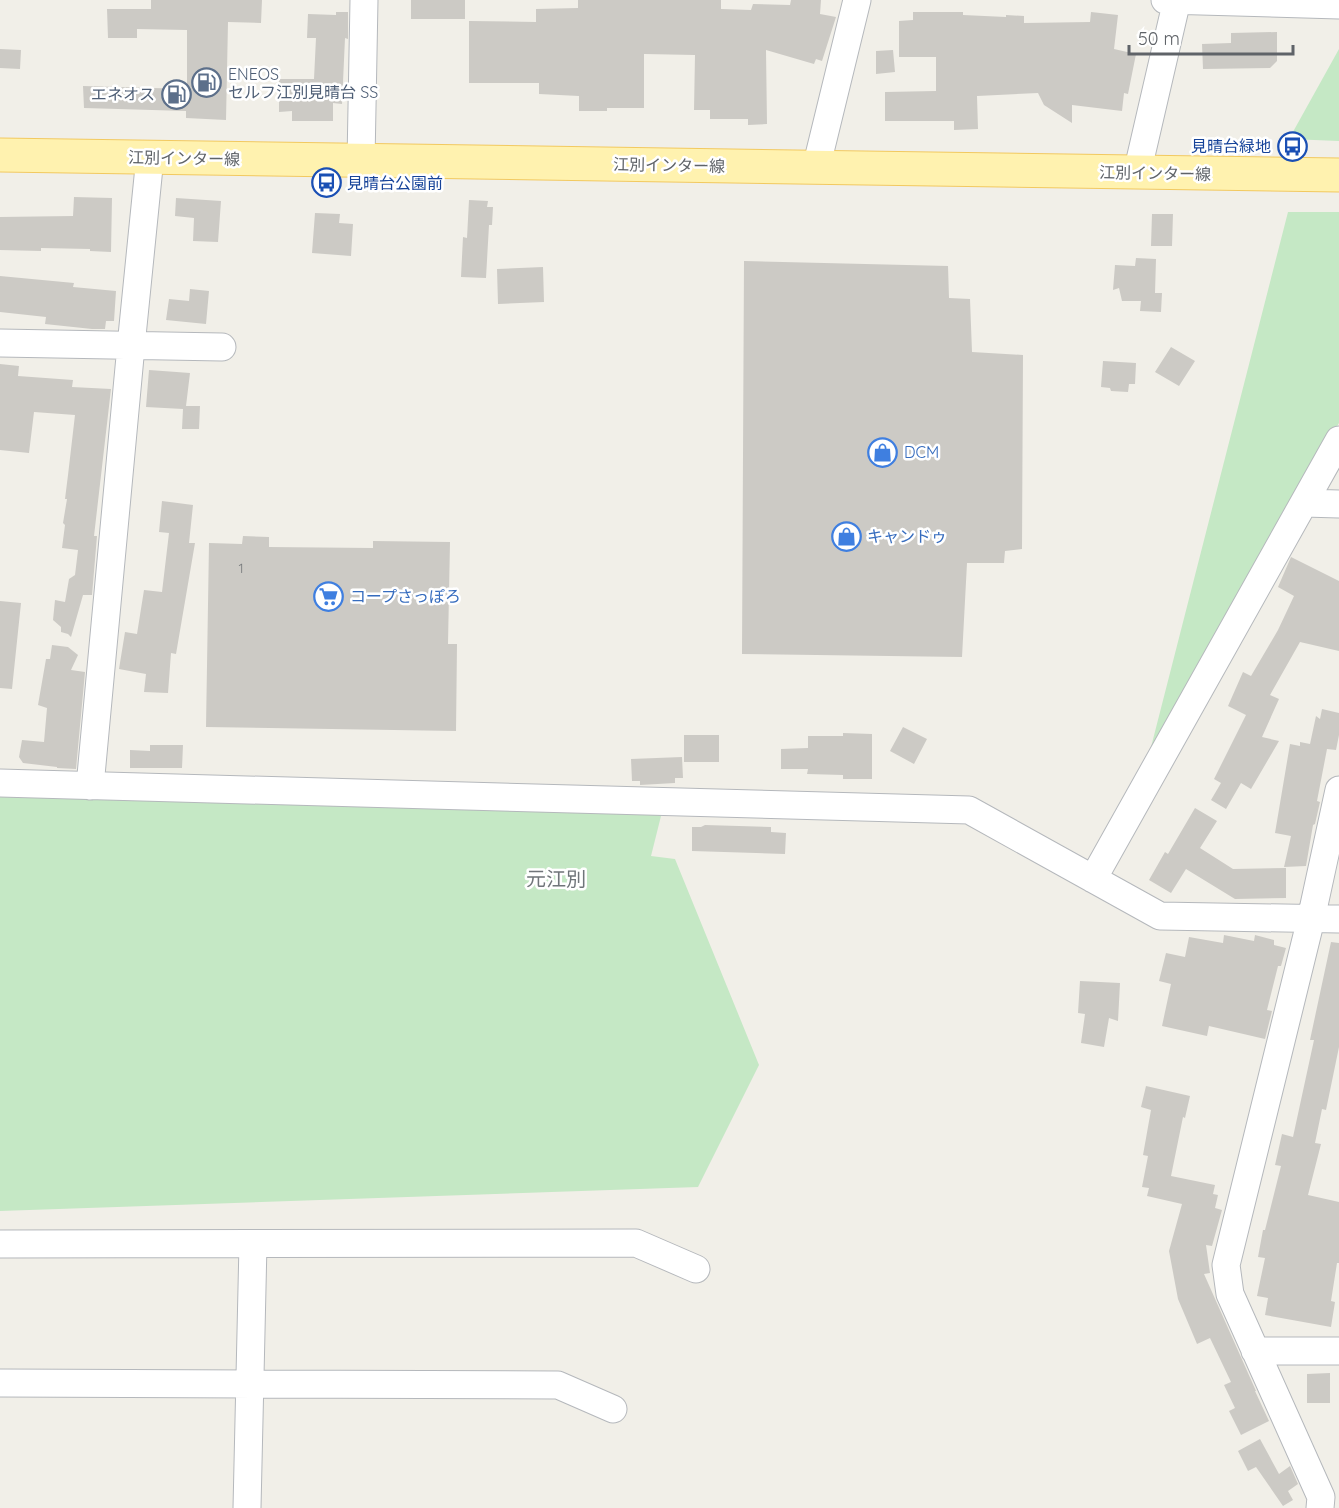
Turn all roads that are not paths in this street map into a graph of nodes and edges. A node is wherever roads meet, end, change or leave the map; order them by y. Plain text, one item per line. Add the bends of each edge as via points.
1 (364, 0) edge
2 (857, 0) edge
3 (1173, 0) edge
4 (1339, 5) edge
5 (0, 155) edge
6 (150, 157) junction
7 (361, 161) junction
8 (816, 168) junction
9 (1137, 172) junction
10 (1339, 175) edge
11 (0, 343) edge
12 (131, 346) junction
13 (222, 347) dead end
14 (1339, 440) edge
15 (1304, 503) junction
16 (1339, 504) edge
17 (0, 783) edge
18 (90, 786) junction
19 (1339, 790) edge
20 (1093, 879) junction
21 (1311, 919) junction
22 (1339, 919) edge
23 (0, 1244) edge
24 (254, 1244) junction
25 (696, 1269) dead end
26 (1339, 1350) edge
27 (1255, 1351) junction
28 (0, 1383) edge
29 (250, 1384) junction
30 (613, 1408) dead end
31 (1327, 1500) edge
32 (247, 1508) edge

1 - 7 street
2 - 8 street
3 - 4 street
3 - 9 street
5 - 6 main road, 江別インター線
6 - 7 main road, 江別インター線
6 - 12 street
7 - 8 main road, 江別インター線
8 - 9 main road, 江別インター線
9 - 10 main road, 江別インター線
11 - 12 street
12 - 13 street
12 - 18 street
14 - 15 street
15 - 16 street
15 - 20 street
17 - 18 street
18 - 20 street via 969,810
19 - 21 street
20 - 21 street via 1160,916
21 - 22 street
21 - 27 street via 1226,1265 1230,1294
23 - 24 street
24 - 25 street via 636,1243
24 - 29 street
26 - 27 street
27 - 31 street
28 - 29 street
29 - 30 street via 558,1385
29 - 32 street

